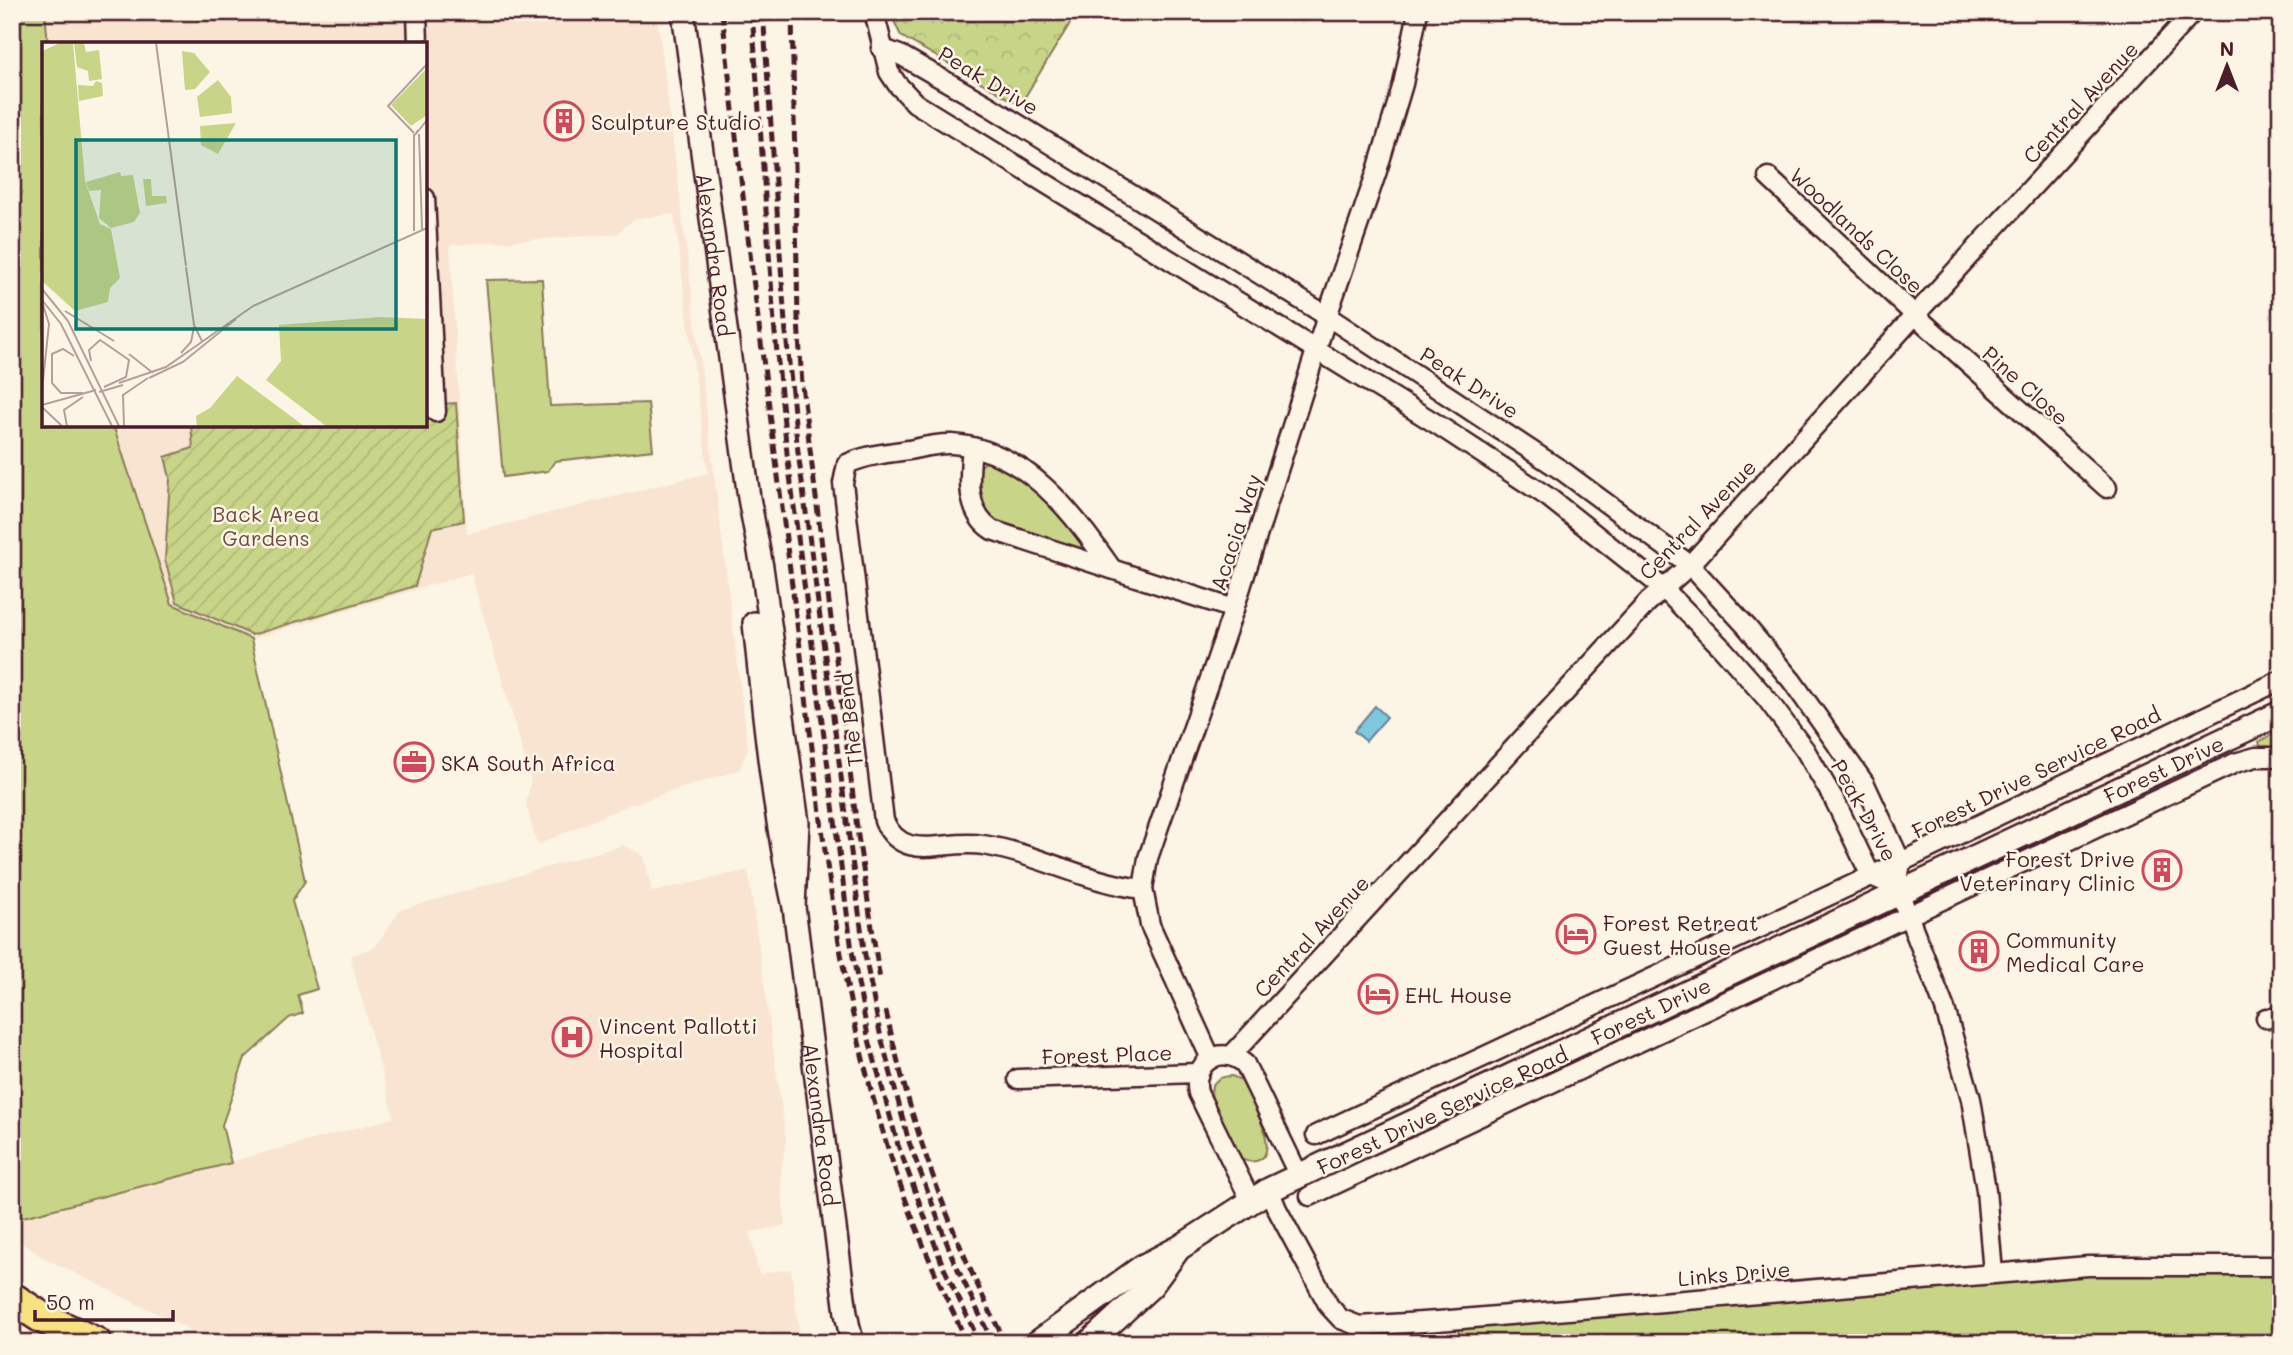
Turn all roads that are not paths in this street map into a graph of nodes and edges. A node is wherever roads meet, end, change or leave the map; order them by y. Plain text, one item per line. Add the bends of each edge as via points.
1 (417, 12) edge
2 (683, 12) edge
3 (874, 12) edge
4 (1418, 12) edge
5 (2193, 12) edge
6 (418, 42) edge
7 (881, 48) junction
8 (1768, 177) dead end
9 (427, 237) edge
10 (1915, 315) junction
11 (1327, 316) junction
12 (1317, 351) junction
13 (436, 412) dead end
14 (972, 447) junction
15 (2107, 488) dead end
16 (1690, 565) junction
17 (1112, 569) junction
18 (1662, 588) junction
19 (1234, 609) junction
20 (2281, 680) edge
21 (2281, 713) edge
22 (2223, 740) junction
23 (2281, 757) edge
24 (2235, 763) junction
25 (1901, 862) junction
26 (1871, 876) junction
27 (1143, 889) junction
28 (1898, 890) junction
29 (1910, 916) junction
30 (1231, 1056) junction
31 (1211, 1059) junction
32 (1197, 1073) junction
33 (1018, 1079) dead end
34 (1316, 1135) dead end
35 (1299, 1176) junction
36 (1260, 1196) junction
37 (1310, 1196) dead end
38 (1179, 1248) junction
39 (2281, 1266) edge
40 (1993, 1273) junction
41 (12, 1298) edge
42 (1042, 1339) edge
43 (96, 1343) edge
44 (852, 1343) edge
45 (1089, 1343) edge

1 - 6 street
2 - 44 street, Alexandra Road via 798,823 794,906
3 - 7 street
4 - 11 street, Acacia Way via 1403,85
5 - 10 street, Central Avenue
7 - 11 street, Peak Drive via 989,106
7 - 12 street, Peak Drive via 889,72 915,103
8 - 10 street, Woodlands Close
9 - 13 street
10 - 15 street, Pine Close
10 - 16 street, Central Avenue
11 - 12 street, Acacia Way
11 - 16 street, Peak Drive via 1564,471
12 - 18 street, Peak Drive via 1548,497
12 - 19 street, Acacia Way
14 - 17 street, The Bend via 1012,463 1041,483
14 - 17 street via 973,508 982,524
14 - 27 street, The Bend via 950,443 863,457 847,464 843,483 884,821 902,844 918,848 964,843 990,846 1104,883
16 - 18 street, Central Avenue
16 - 25 street, Peak Drive via 1746,626 1866,784
17 - 19 street
18 - 26 street, Peak Drive via 1723,649 1805,750
18 - 30 street, Central Avenue
19 - 27 street, Acacia Way via 1149,858
20 - 25 street, Forest Drive Service Road
21 - 22 main road, Forest Drive
22 - 24 street
22 - 28 main road, Forest Drive
23 - 24 street, Forest Drive Service Road
24 - 29 street, Forest Drive Service Road
25 - 26 street, Forest Drive Service Road
25 - 28 street, Peak Drive
26 - 28 street, Peak Drive
26 - 34 street, Forest Drive Service Road
27 - 31 street, Acacia Way via 1157,941
28 - 29 street
28 - 35 main road, Forest Drive
29 - 37 street, Forest Drive Service Road
29 - 40 street via 1945,1009 1971,1099
30 - 31 street
30 - 35 street via 1249,1070
31 - 32 street, Forest Place
32 - 33 street, Forest Place
32 - 36 street, Forest Place via 1198,1093
35 - 36 main road, Forest Drive
36 - 38 main road, Forest Drive
36 - 40 street, Links Drive via 1277,1209 1329,1306 1341,1319 1359,1326
38 - 42 main road, Forest Drive via 1142,1267
38 - 45 main road, Forest Drive via 1151,1286
39 - 40 street, Links Drive via 2088,1266
41 - 43 highway

